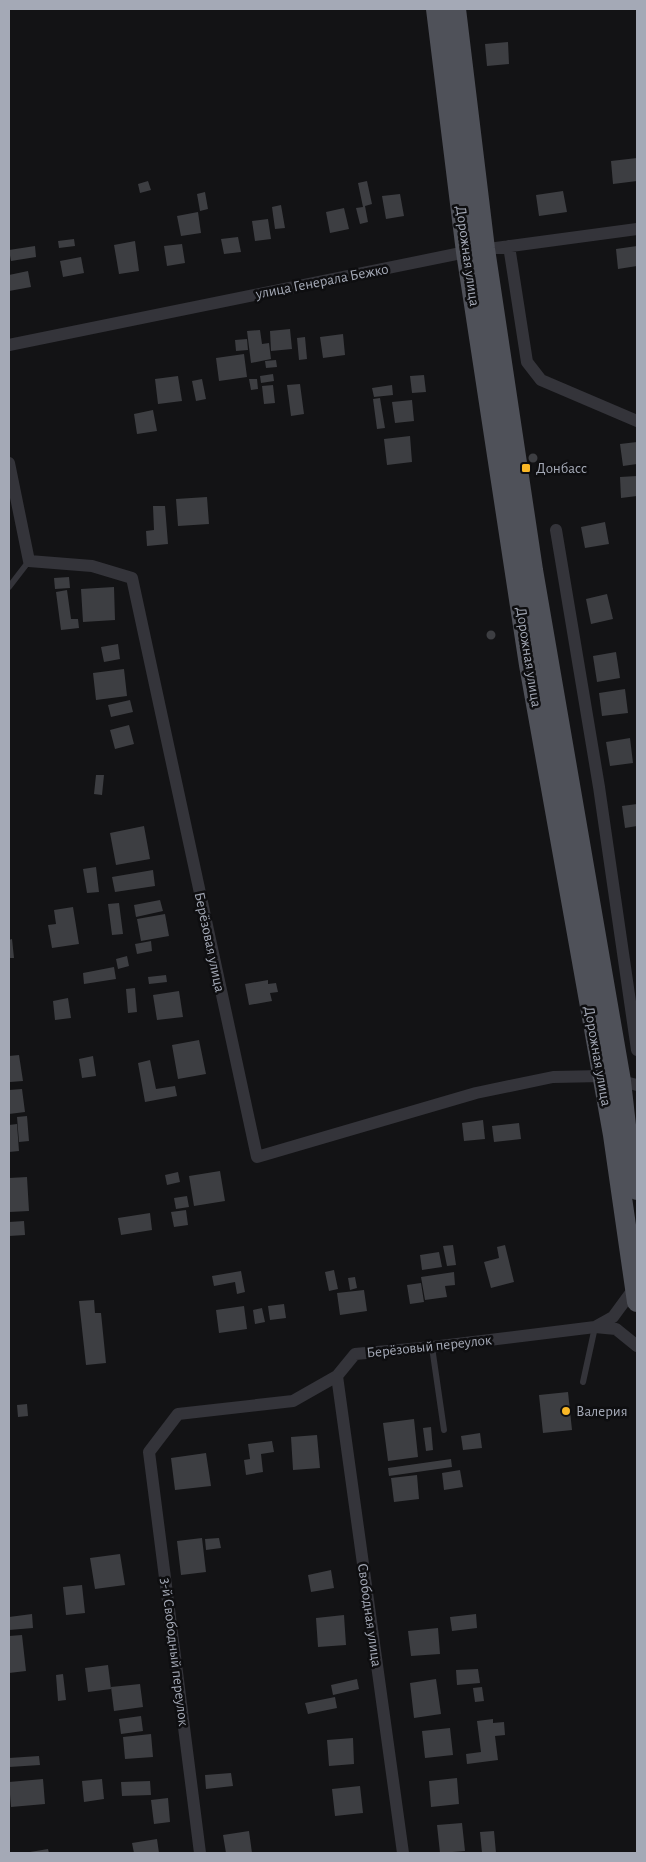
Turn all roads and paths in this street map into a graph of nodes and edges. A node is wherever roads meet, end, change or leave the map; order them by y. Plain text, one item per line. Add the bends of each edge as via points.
1 (436, 9) edge
2 (456, 9) edge
3 (637, 230) edge
4 (509, 246) junction
5 (476, 251) junction
6 (9, 345) edge
7 (637, 421) edge
8 (9, 463) edge
9 (556, 530) dead end
10 (29, 561) junction
11 (9, 587) edge
12 (637, 1050) edge
13 (620, 1080) edge
14 (637, 1190) edge
15 (636, 1295) edge
16 (595, 1327) junction
17 (637, 1346) edge
18 (432, 1347) junction
19 (337, 1376) junction
20 (583, 1382) dead end
21 (444, 1430) dead end
22 (149, 1452) joint
23 (200, 1853) edge
24 (403, 1853) edge

1 - 5 main road, Дорожная улица
2 - 5 main road, Дорожная улица
3 - 4 street, улица Генерала Бежко
4 - 5 street, улица Генерала Бежко
4 - 7 street via 527,362 541,380
5 - 6 street, улица Генерала Бежко
5 - 13 main road, Дорожная улица
8 - 10 street
9 - 12 street via 599,787
10 - 11 lane
10 - 13 street, Берёзовая улица via 92,566 132,578 256,1157 476,1093 553,1077
13 - 14 main road, Дорожная улица
13 - 15 main road, Дорожная улица
15 - 16 street, Берёзовый переулок via 613,1317
16 - 17 street, Берёзовый переулок via 616,1328
16 - 18 street, Берёзовый переулок
16 - 20 lane
18 - 19 street, Берёзовый переулок via 355,1354
18 - 21 lane
19 - 22 street, Берёзовый переулок via 293,1401 178,1414
19 - 24 street, Свободная улица
22 - 23 street, 3-й Свободный переулок

